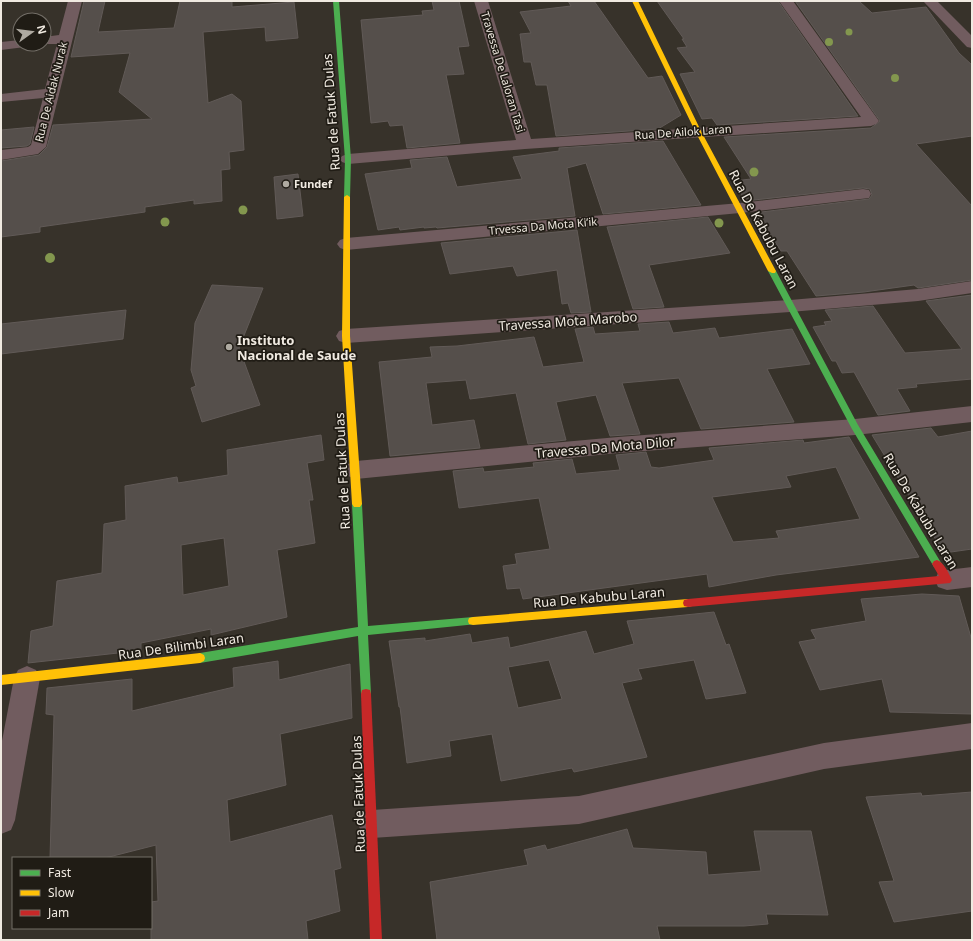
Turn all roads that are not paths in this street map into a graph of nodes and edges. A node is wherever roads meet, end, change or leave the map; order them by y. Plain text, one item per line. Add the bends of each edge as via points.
1 (75, 1) edge
2 (336, 1) edge
3 (481, 1) edge
4 (635, 1) edge
5 (786, 1) edge
6 (930, 1) edge
7 (64, 39) junction
8 (52, 40) edge
9 (972, 44) edge
10 (12, 45) edge
11 (1, 46) edge
12 (51, 93) junction
13 (1, 98) edge
14 (698, 131) junction
15 (525, 144) junction
16 (1, 155) edge
17 (348, 159) junction
18 (862, 194) dead end
19 (740, 208) junction
20 (346, 244) junction
21 (972, 287) edge
22 (790, 306) junction
23 (346, 336) junction
24 (972, 414) edge
25 (855, 427) junction
26 (356, 470) junction
27 (972, 577) edge
28 (947, 580) junction
29 (363, 631) junction
30 (14, 679) edge
31 (972, 736) edge
32 (1, 820) edge
33 (372, 824) junction
34 (376, 940) edge

1 - 7 street, Rua De Aidak Nurak
2 - 17 street, Rua de Fatuk Dulas
3 - 15 street, Travessa De Laloran Tasi
4 - 14 street, Rua De Kabubu Laran
5 - 14 street, Rua De Ailok Laran via 871,121
6 - 9 street
7 - 8 street
7 - 12 street, Rua De Aidak Nurak
10 - 11 street
12 - 13 street
12 - 16 street, Rua De Aidak Nurak via 38,146 32,151
14 - 15 street, Rua De Ailok Laran
14 - 19 street, Rua De Kabubu Laran
15 - 17 street, Rua De Ailok Laran
17 - 20 street, Rua de Fatuk Dulas
18 - 19 street, Trvessa Da Mota Ki’ik
19 - 20 street, Trvessa Da Mota Ki’ik
19 - 22 street, Rua De Kabubu Laran
20 - 23 street, Rua de Fatuk Dulas
21 - 22 street, Travessa Mota Marobo via 918,295
22 - 23 street, Travessa Mota Marobo
22 - 25 street, Rua De Kabubu Laran
23 - 26 street, Rua de Fatuk Dulas
24 - 25 street, Travessa Da Mota Dilor
25 - 26 street, Travessa Da Mota Dilor
25 - 28 street, Rua De Kabubu Laran
26 - 29 street, Rua de Fatuk Dulas
27 - 28 street
28 - 29 street, Rua De Kabubu Laran
29 - 30 street, Rua De Bilimbi Laran via 199,658
29 - 33 street, Rua de Fatuk Dulas
30 - 32 street
31 - 33 street via 824,756 579,810
33 - 34 street, Rua de Fatuk Dulas

